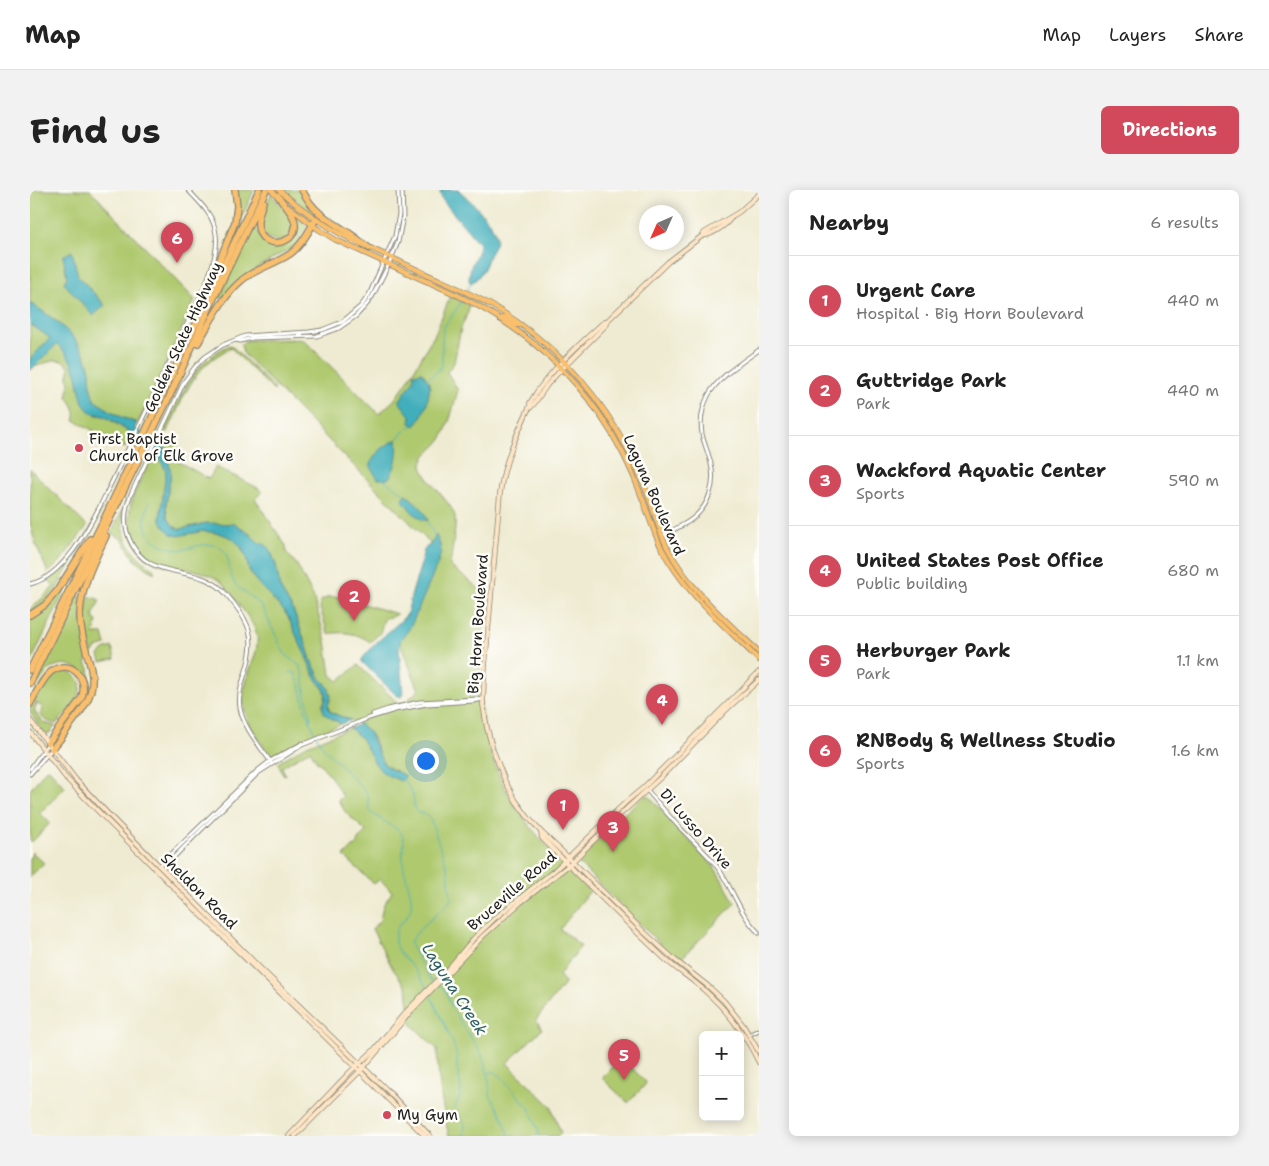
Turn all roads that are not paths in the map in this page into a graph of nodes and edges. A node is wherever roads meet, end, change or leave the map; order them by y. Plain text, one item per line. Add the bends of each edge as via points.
1 (188, 190) edge
2 (235, 190) edge
3 (266, 190) edge
4 (302, 190) edge
5 (400, 190) edge
6 (279, 192) edge
7 (759, 194) edge
8 (401, 215) junction
9 (731, 218) junction
10 (314, 222) junction
11 (722, 222) junction
12 (710, 234) junction
13 (702, 236) junction
14 (369, 248) junction
15 (389, 256) junction
16 (386, 263) junction
17 (500, 318) junction
18 (607, 321) junction
19 (521, 325) junction
20 (598, 327) junction
21 (190, 338) junction
22 (590, 340) junction
23 (759, 350) edge
24 (190, 352) junction
25 (565, 362) junction
26 (560, 367) junction
27 (150, 428) junction
28 (133, 465) junction
29 (132, 474) junction
30 (105, 517) junction
31 (662, 536) junction
32 (657, 538) junction
33 (30, 584) edge
34 (685, 585) junction
35 (712, 606) junction
36 (30, 616) edge
37 (759, 652) edge
38 (759, 660) edge
39 (30, 670) edge
40 (759, 672) edge
41 (759, 680) edge
42 (30, 683) edge
43 (483, 700) junction
44 (30, 704) edge
45 (30, 720) edge
46 (30, 732) edge
47 (691, 739) junction
48 (50, 746) junction
49 (43, 749) junction
50 (47, 754) junction
51 (271, 762) junction
52 (675, 763) junction
53 (30, 769) edge
54 (30, 774) edge
55 (76, 788) junction
56 (648, 790) junction
57 (110, 816) junction
58 (200, 829) junction
59 (541, 832) junction
60 (568, 856) junction
61 (564, 860) junction
62 (572, 861) junction
63 (569, 865) junction
64 (161, 868) junction
65 (158, 873) junction
66 (759, 933) edge
67 (439, 980) junction
68 (421, 998) junction
69 (759, 1030) edge
70 (747, 1036) junction
71 (759, 1052) edge
72 (360, 1063) junction
73 (759, 1063) edge
74 (356, 1067) junction
75 (364, 1067) junction
76 (360, 1071) junction
77 (325, 1099) junction
78 (400, 1110) junction
79 (313, 1118) junction
80 (414, 1118) junction
81 (289, 1136) edge
82 (295, 1136) edge
83 (425, 1136) edge
84 (430, 1136) edge

1 - 33 street via 213,220 216,235 216,253 200,296 94,518 62,564 42,580
2 - 21 highway via 234,222
3 - 6 main road, Laguna Boulevard
3 - 6 highway via 258,220 259,233 274,243 281,243 291,236 295,224
3 - 21 highway, Golden State Highway
3 - 24 highway, Golden State Highway
4 - 14 highway via 320,215
5 - 8 street
6 - 10 main road, Laguna Boulevard via 298,214
7 - 9 main road, Big Horn Boulevard
8 - 15 street
8 - 15 street via 400,238
9 - 11 main road, Big Horn Boulevard
9 - 12 main road, Big Horn Boulevard
10 - 14 main road, Laguna Boulevard
10 - 16 main road, Laguna Boulevard via 336,240
10 - 24 highway via 290,254 255,271 231,290
11 - 12 main road
11 - 13 main road, Big Horn Boulevard
12 - 13 main road, Big Horn Boulevard
13 - 18 main road, Big Horn Boulevard via 668,262
14 - 15 main road, Laguna Boulevard
15 - 16 street
15 - 19 main road, Laguna Boulevard via 472,295
16 - 17 main road, Laguna Boulevard
16 - 51 street via 367,304 335,330 317,336 236,340 199,362 181,388 127,504 129,538 145,560 168,571 202,577 217,585 243,617 250,633 251,648 240,692 240,709
17 - 19 main road
17 - 26 main road, Laguna Boulevard
18 - 20 main road, Big Horn Boulevard
18 - 22 main road, Big Horn Boulevard
19 - 25 main road, Laguna Boulevard
20 - 22 main road
20 - 25 main road, Big Horn Boulevard
21 - 27 highway, Golden State Highway
22 - 25 main road, Big Horn Boulevard
23 - 31 street via 722,379 708,396 701,422 712,470 710,493 696,516
24 - 27 highway, Golden State Highway
25 - 26 main road, Big Horn Boulevard
25 - 31 main road, Laguna Boulevard via 604,410 623,441 649,497
26 - 32 main road, Laguna Boulevard via 592,404 618,445
26 - 43 main road, Big Horn Boulevard via 531,403 510,448 500,486
27 - 28 highway, Golden State Highway
28 - 29 highway, Golden State Highway
28 - 30 highway, Golden State Highway
29 - 42 highway, Golden State Highway
29 - 48 highway via 81,599 80,623 92,676 90,695 84,708
30 - 36 highway via 57,591
30 - 39 highway, Golden State Highway
31 - 32 street
31 - 35 main road, Laguna Boulevard via 690,582
32 - 34 main road, Laguna Boulevard
34 - 35 main road
34 - 38 main road, Laguna Boulevard
35 - 37 main road, Laguna Boulevard
40 - 47 main road, Bruceville Road
41 - 52 main road, Bruceville Road
43 - 51 street via 410,707 363,719 307,742
43 - 59 main road, Big Horn Boulevard via 489,739 500,771 516,801
44 - 48 highway via 47,675 58,668 73,670 83,681 81,699
45 - 48 main road, Sheldon Road
46 - 49 main road, Sheldon Road
47 - 52 main road via 691,744
47 - 60 main road, Bruceville Road
48 - 49 street
48 - 50 street
48 - 57 main road, Sheldon Road via 73,777
49 - 50 main road, Sheldon Road
49 - 53 street
50 - 54 street
50 - 55 main road, Sheldon Road
51 - 58 street
51 - 58 street via 256,772
52 - 56 main road, Bruceville Road
55 - 57 main road
55 - 65 main road, Sheldon Road
56 - 62 main road, Bruceville Road
56 - 66 street, Di Lusso Drive via 716,865 744,915
57 - 64 main road, Sheldon Road
58 - 64 street
58 - 64 street
59 - 60 main road, Big Horn Boulevard
59 - 61 main road, Big Horn Boulevard via 542,838
60 - 61 main road, Bruceville Road
60 - 62 main road, Big Horn Boulevard
61 - 63 main road, Big Horn Boulevard
61 - 67 main road, Bruceville Road via 474,938
62 - 63 main road, Bruceville Road
62 - 70 main road, Big Horn Boulevard via 644,932 720,997 738,1018
63 - 67 main road, Bruceville Road via 497,922
63 - 70 main road, Big Horn Boulevard via 667,961 716,1001
64 - 65 street
64 - 72 main road, Sheldon Road
65 - 74 main road, Sheldon Road
67 - 68 main road, Bruceville Road
68 - 72 main road, Bruceville Road
68 - 75 main road, Bruceville Road
69 - 70 street
70 - 71 main road, Big Horn Boulevard
70 - 73 main road, Big Horn Boulevard
72 - 74 main road, Bruceville Road
72 - 75 main road, Sheldon Road
74 - 76 main road, Sheldon Road
74 - 77 main road, Bruceville Road
75 - 76 main road, Bruceville Road
75 - 80 main road, Sheldon Road
76 - 78 main road, Sheldon Road
76 - 79 main road, Bruceville Road
77 - 79 main road
77 - 81 main road, Bruceville Road
78 - 80 main road
78 - 83 main road
79 - 82 main road, Bruceville Road
80 - 84 main road, Sheldon Road

